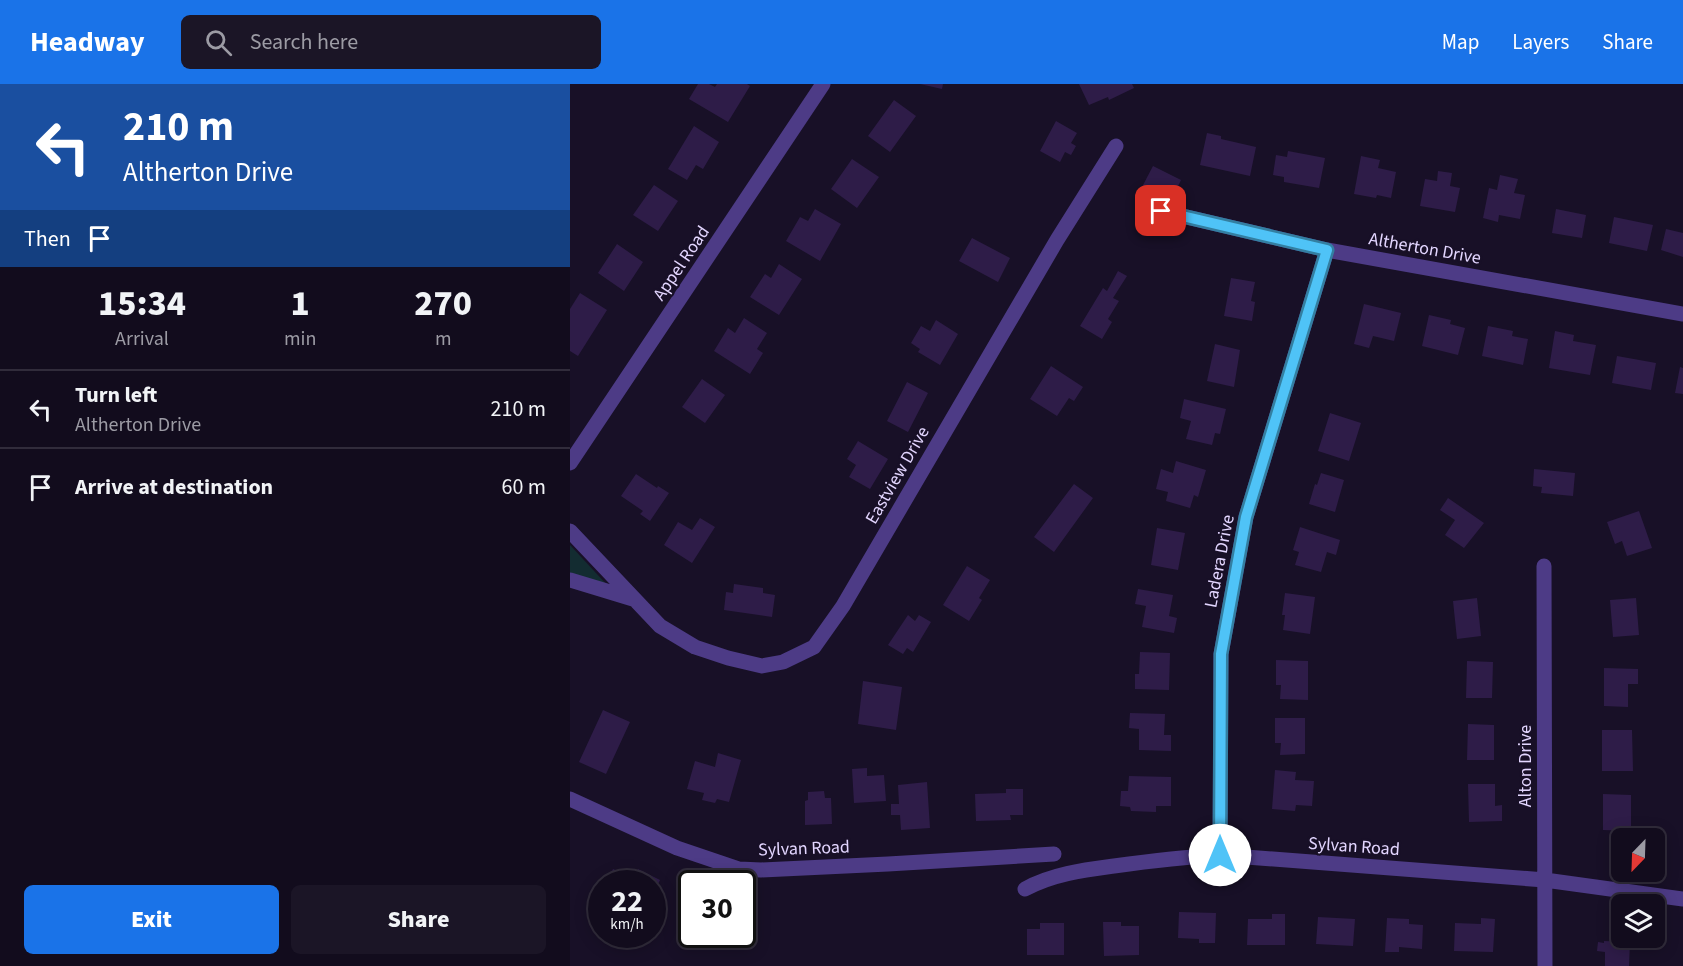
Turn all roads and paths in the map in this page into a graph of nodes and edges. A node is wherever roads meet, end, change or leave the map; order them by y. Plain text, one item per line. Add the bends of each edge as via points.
1 (824, 84) edge
2 (1116, 146) dead end
3 (1161, 211) dead end
4 (1327, 250) junction
5 (1683, 314) edge
6 (570, 463) edge
7 (570, 531) edge
8 (1544, 566) dead end
9 (570, 580) edge
10 (633, 599) junction
11 (570, 799) edge
12 (1054, 854) dead end
13 (1220, 855) junction
14 (1545, 880) junction
15 (1025, 889) dead end
16 (1683, 898) edge
17 (1545, 966) edge

1 - 6 street, Appel Road
2 - 10 street, Eastview Drive via 843,606 814,646 783,662 762,666 728,658 695,647 660,626
3 - 4 street, Altherton Drive
4 - 5 street, Altherton Drive
4 - 13 street, Ladera Drive via 1246,517 1221,654
7 - 10 street, Eastview Drive
8 - 14 street, Alton Drive
9 - 10 street
11 - 12 street, Sylvan Road via 677,848 739,869
13 - 14 street, Sylvan Road
13 - 15 street, Sylvan Road via 1093,869 1042,880
14 - 16 street, Sylvan Road
14 - 17 street, Alton Drive

